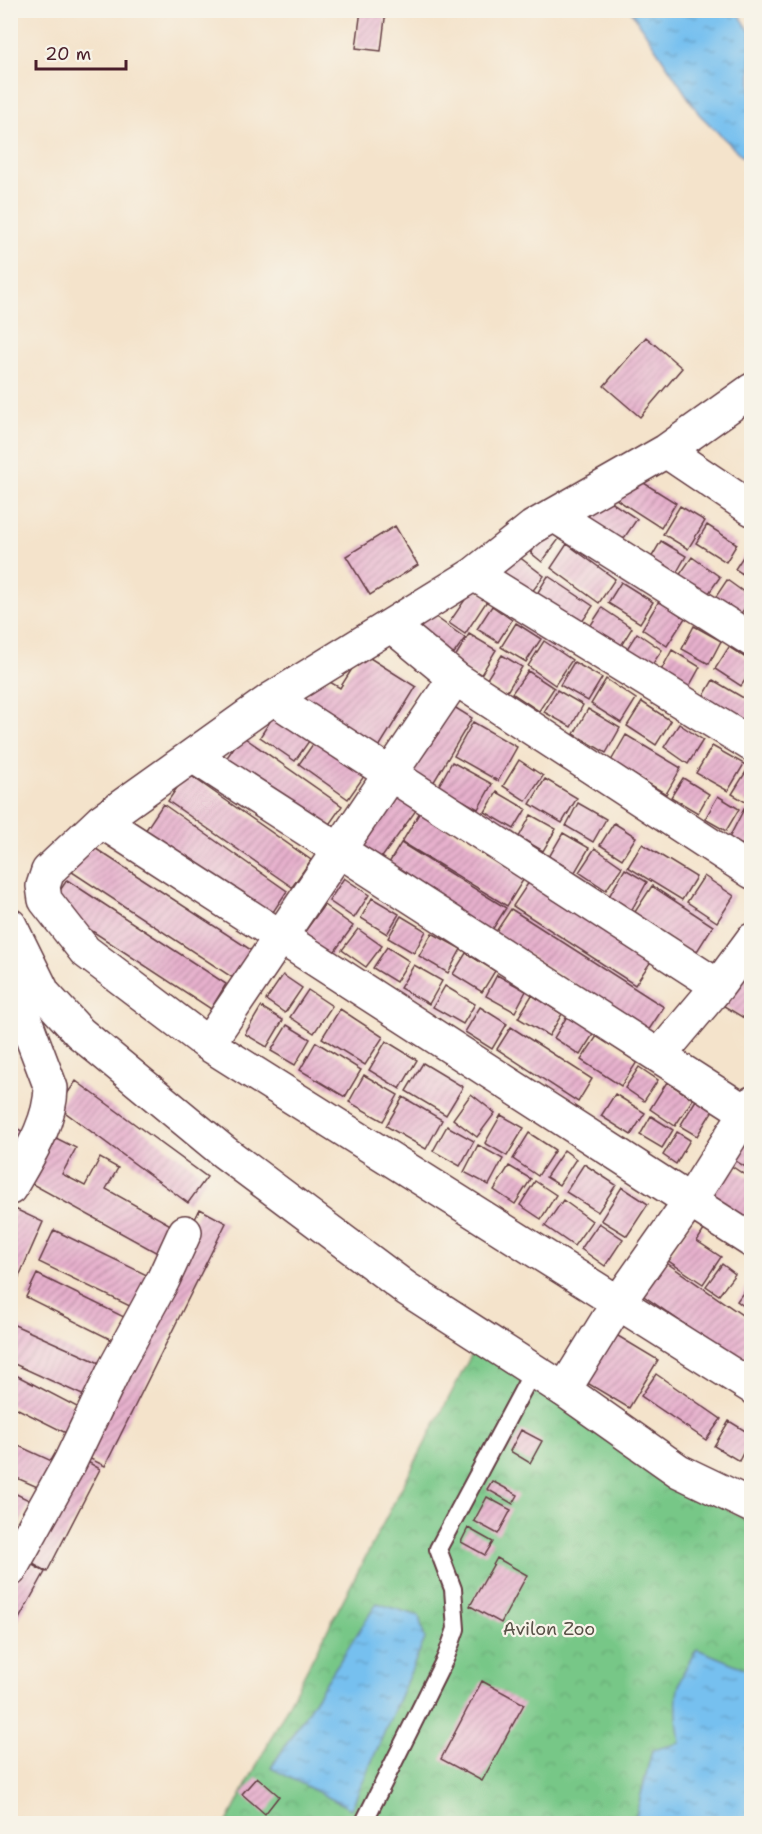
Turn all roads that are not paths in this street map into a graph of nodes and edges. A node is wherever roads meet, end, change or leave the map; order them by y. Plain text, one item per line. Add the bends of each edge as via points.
1 (752, 390) edge
2 (666, 452) junction
3 (752, 509) edge
4 (554, 515) junction
5 (474, 574) junction
6 (392, 626) junction
7 (752, 640) edge
8 (455, 678) junction
9 (273, 698) junction
10 (752, 745) edge
11 (193, 756) junction
12 (392, 772) junction
13 (101, 821) junction
14 (339, 850) junction
15 (752, 872) edge
16 (10, 925) edge
17 (280, 938) junction
18 (752, 940) edge
19 (10, 980) edge
20 (718, 986) junction
21 (208, 1044) junction
22 (660, 1056) junction
23 (750, 1110) edge
24 (11, 1187) edge
25 (690, 1201) junction
26 (185, 1232) dead end
27 (752, 1241) edge
28 (618, 1303) junction
29 (532, 1371) junction
30 (752, 1387) edge
31 (564, 1390) junction
32 (752, 1506) edge
33 (10, 1570) edge
34 (365, 1820) dead end

1 - 2 street
2 - 3 street
2 - 4 street
4 - 5 street
4 - 7 street
5 - 6 street
5 - 10 street
6 - 8 street
6 - 9 street
8 - 12 street
8 - 15 street
9 - 11 street
9 - 12 street
11 - 13 street
11 - 14 street
12 - 14 street
12 - 20 street
13 - 17 street
13 - 21 street via 48,871 43,886 45,900 84,951
14 - 17 street
14 - 22 street
16 - 29 street via 44,994 80,1033 233,1159 407,1289
17 - 21 street
17 - 25 street
18 - 20 street
19 - 24 street via 51,1088 45,1126
20 - 22 street
21 - 28 street
22 - 23 street
23 - 25 street
25 - 27 street
25 - 28 street
26 - 33 street via 70,1462
28 - 30 street
28 - 31 street
29 - 31 street
29 - 34 lane via 438,1549 453,1589 456,1629 446,1657
31 - 32 street via 678,1471

